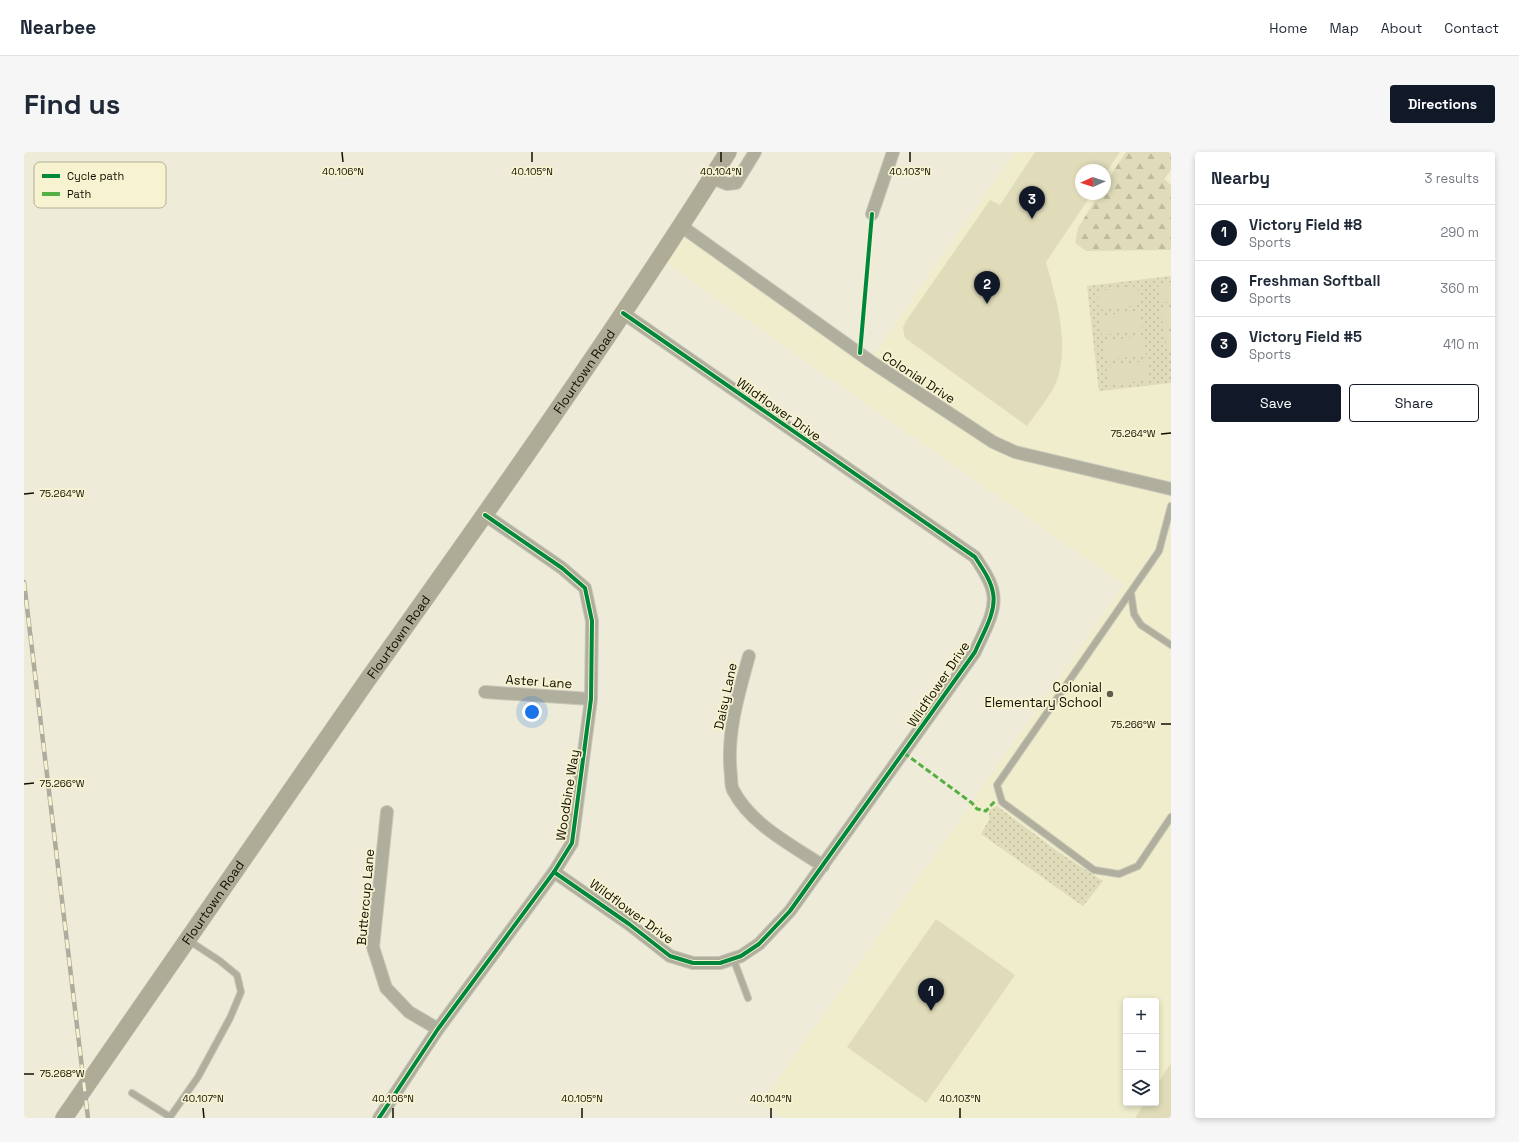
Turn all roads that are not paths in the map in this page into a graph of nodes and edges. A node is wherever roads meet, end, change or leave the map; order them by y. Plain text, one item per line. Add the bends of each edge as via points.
1 (728, 152) edge
2 (755, 152) edge
3 (893, 152) edge
4 (712, 178) junction
5 (872, 214) dead end
6 (681, 226) junction
7 (623, 312) junction
8 (1171, 488) edge
9 (1171, 506) edge
10 (485, 515) junction
11 (1131, 593) junction
12 (1171, 645) edge
13 (749, 656) dead end
14 (485, 692) dead end
15 (591, 699) junction
16 (387, 812) dead end
17 (1171, 817) edge
18 (823, 866) junction
19 (554, 872) junction
20 (188, 940) junction
21 (733, 958) junction
22 (748, 998) dead end
23 (438, 1029) junction
24 (132, 1093) dead end
25 (64, 1118) edge
26 (380, 1118) edge

1 - 4 main road, Flourtown Road
2 - 4 street via 736,183 727,184
3 - 5 street
4 - 6 main road, Flourtown Road
6 - 7 main road, Flourtown Road
6 - 8 street, Colonial Drive via 870,361 993,442 1016,452
7 - 10 main road, Flourtown Road
7 - 18 street, Wildflower Drive via 975,557 987,575 994,593 992,612 975,652
9 - 11 lane via 1160,551
10 - 15 street, Woodbine Way via 562,568 585,588 592,621
10 - 20 main road, Flourtown Road
11 - 12 lane via 1134,614 1141,625
11 - 17 lane via 997,785 1002,802 1094,870 1119,874 1138,866
13 - 18 street, Daisy Lane via 731,727 729,763 732,789 746,809 770,831
14 - 15 street, Aster Lane
15 - 19 street, Woodbine Way via 572,843
16 - 23 street, Buttercup Lane via 373,947 386,988 409,1012
18 - 21 street, Wildflower Drive via 790,911 759,944 741,956
19 - 21 street, Wildflower Drive via 670,956 693,963 720,963
19 - 23 street, Woodbine Way
20 - 24 lane via 220,960 237,975 241,992 198,1077 170,1117
20 - 25 main road, Flourtown Road
21 - 22 lane
23 - 26 street, Woodbine Way

